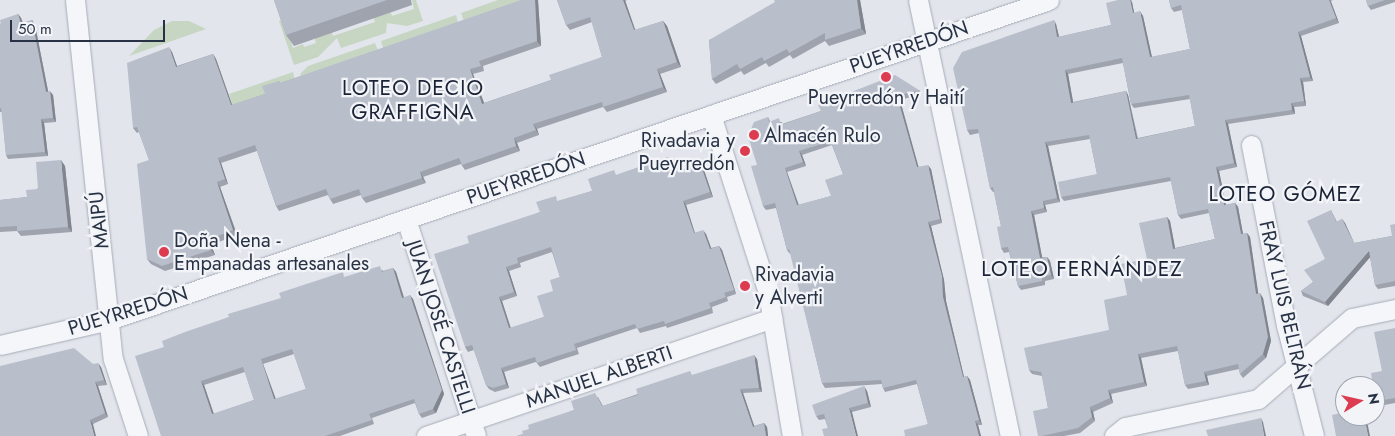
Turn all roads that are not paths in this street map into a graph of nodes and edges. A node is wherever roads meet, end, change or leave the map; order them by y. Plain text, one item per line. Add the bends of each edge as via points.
1 (76, 0) edge
2 (918, 0) edge
3 (1049, 0) edge
4 (927, 41) junction
5 (711, 115) junction
6 (1251, 145) dead end
7 (406, 219) junction
8 (1395, 309) edge
9 (772, 318) junction
10 (109, 320) junction
11 (0, 345) edge
12 (1297, 365) junction
13 (474, 428) edge
14 (138, 436) edge
15 (426, 436) edge
16 (792, 436) edge
17 (1010, 436) edge
18 (1114, 436) edge
19 (1314, 436) edge

1 - 10 street, MAIPÚ
2 - 4 street
3 - 4 street, PUEYRREDÓN
4 - 5 street, PUEYRREDÓN
4 - 17 street
5 - 7 street, PUEYRREDÓN
5 - 9 street via 768,293
6 - 12 street, FRAY LUIS BELTRÁN via 1286,325
7 - 10 street, PUEYRREDÓN
7 - 13 street, JUAN JOSÉ CASTELLI
8 - 12 street via 1352,318
9 - 13 street, MANUEL ALBERTI
9 - 16 street
10 - 11 street, PUEYRREDÓN
10 - 14 street, MAIPÚ via 113,358
12 - 18 street via 1258,399 1124,427
12 - 19 street, FRAY LUIS BELTRÁN
13 - 15 street, MANUEL ALBERTI

